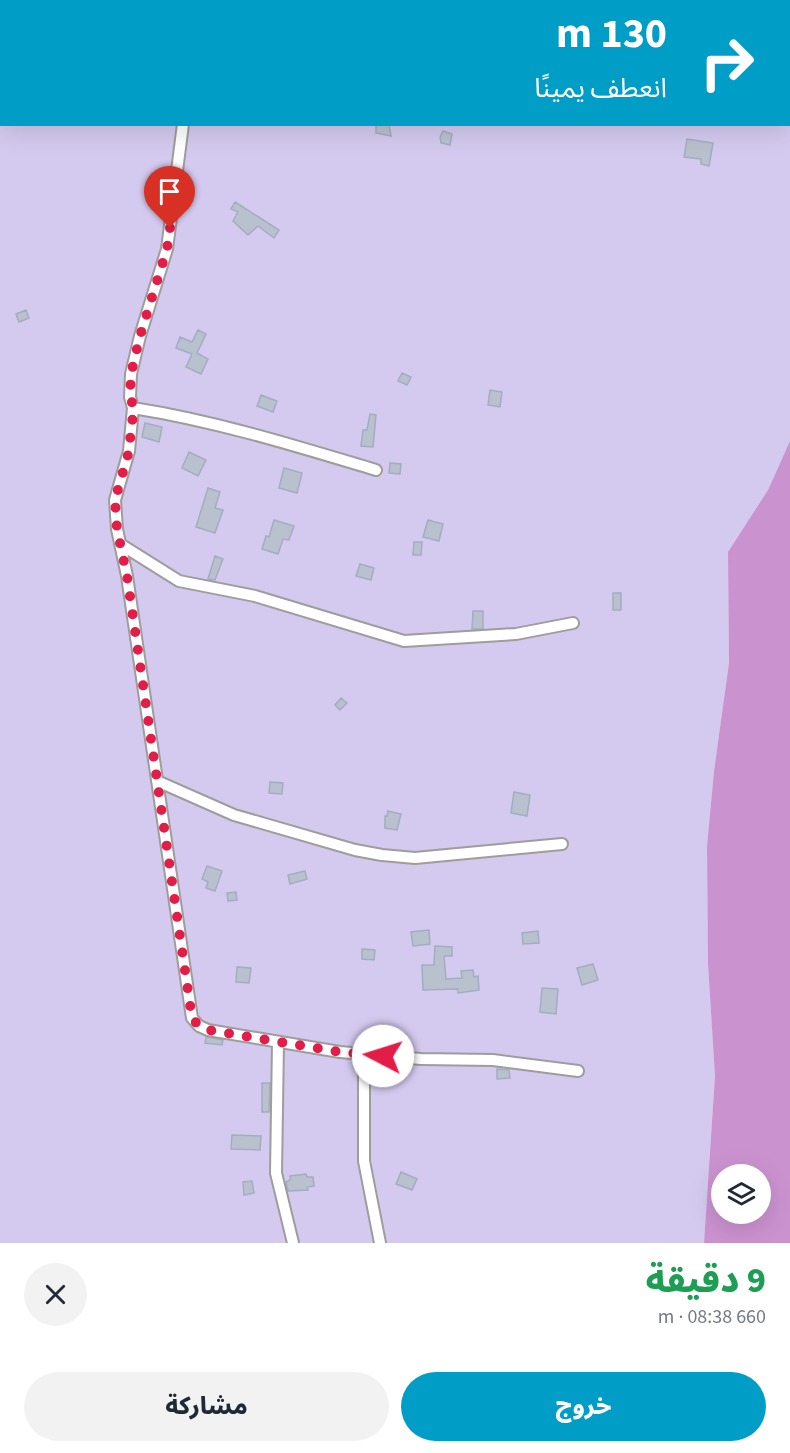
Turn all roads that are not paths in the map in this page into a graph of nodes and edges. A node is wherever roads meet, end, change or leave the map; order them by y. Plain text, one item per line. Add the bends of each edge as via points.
1 (183, 126) edge
2 (134, 408) junction
3 (376, 470) dead end
4 (120, 544) junction
5 (573, 623) dead end
6 (158, 781) junction
7 (562, 844) dead end
8 (279, 1042) junction
9 (364, 1054) junction
10 (578, 1071) dead end
11 (293, 1243) edge
12 (380, 1243) edge

1 - 2 street via 167,249 131,374 130,397
2 - 3 street via 220,426
2 - 4 street via 129,451 115,500
4 - 5 street via 179,581 255,596 404,641 516,634
4 - 6 street
6 - 7 street via 234,815 382,855 415,858
6 - 8 street via 192,1018 208,1030
8 - 9 street
8 - 11 street via 276,1173
9 - 10 street via 493,1060
9 - 12 street via 364,1161

